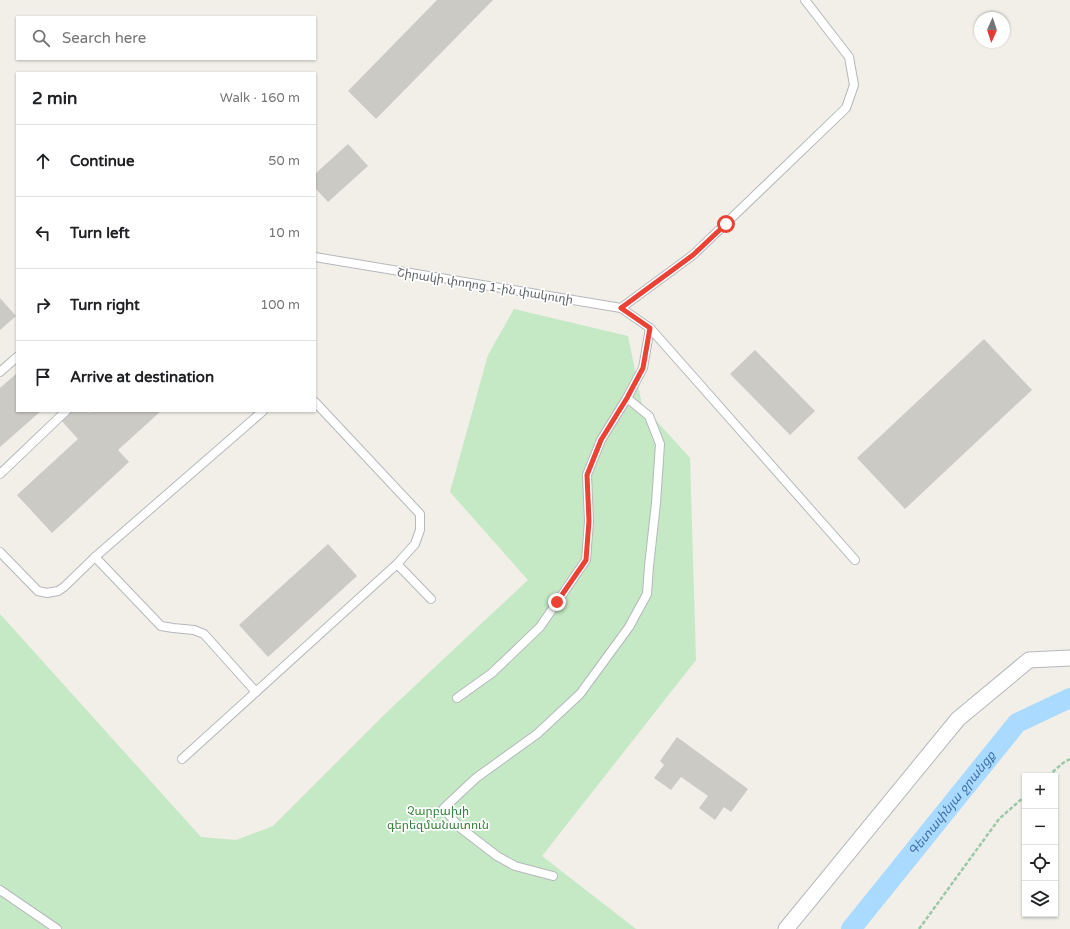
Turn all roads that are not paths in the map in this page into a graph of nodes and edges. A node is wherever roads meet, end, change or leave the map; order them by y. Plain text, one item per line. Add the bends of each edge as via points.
1 (805, 0) edge
2 (316, 257) edge
3 (621, 308) junction
4 (650, 328) junction
5 (16, 358) edge
6 (0, 372) edge
7 (627, 398) junction
8 (316, 403) edge
9 (65, 412) edge
10 (263, 412) edge
11 (0, 474) edge
12 (0, 552) edge
13 (95, 557) junction
14 (855, 560) dead end
15 (397, 564) junction
16 (431, 599) dead end
17 (1070, 658) edge
18 (256, 692) junction
19 (457, 698) dead end
20 (182, 759) dead end
21 (553, 876) dead end
22 (0, 890) edge
23 (57, 929) edge
24 (786, 929) edge

1 - 3 lane via 849,57 854,85 846,108 693,255
2 - 3 lane, Շիրակի փողոց 1-ին փակուղի
3 - 4 lane, Շիրակի փողոց 1-ին փակուղի
4 - 7 lane via 643,368
4 - 14 lane, Շիրակի փողոց 1-ին փակուղի
5 - 6 lane
7 - 19 lane via 601,440 587,475 589,521 586,560 540,627 492,673
7 - 21 lane via 649,416 660,444 647,594 629,627 580,694 537,734 476,778 444,808 458,826 497,856 515,866
8 - 15 lane via 420,514 420,530 415,544
9 - 11 lane
10 - 13 lane
12 - 13 lane via 38,591 47,593 64,587
13 - 18 lane via 161,626 194,630 204,634
15 - 16 lane
15 - 18 lane
17 - 24 street via 1029,660 958,719
18 - 20 lane
22 - 23 lane

